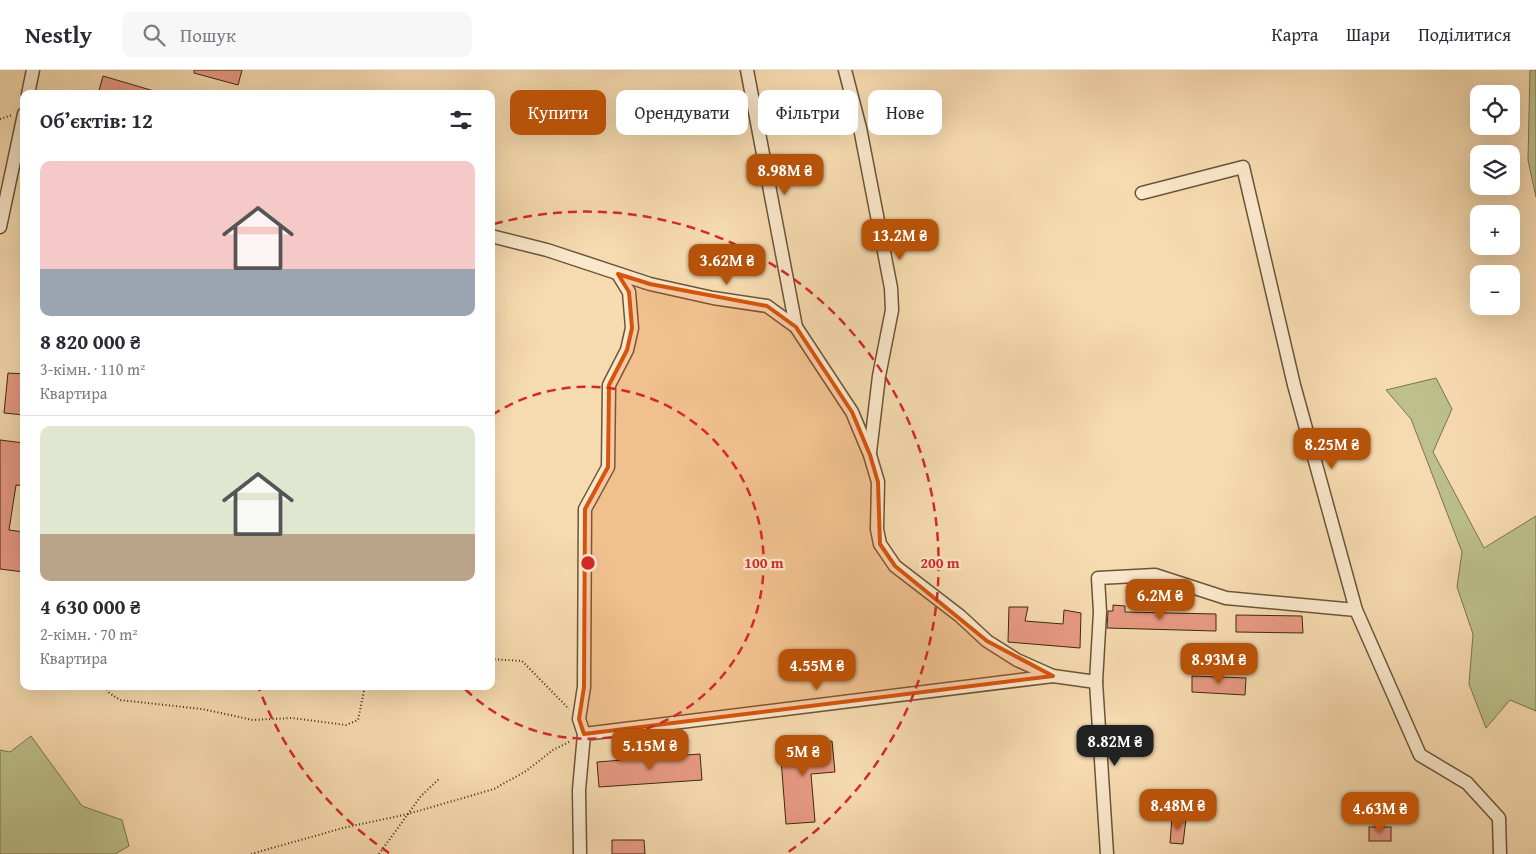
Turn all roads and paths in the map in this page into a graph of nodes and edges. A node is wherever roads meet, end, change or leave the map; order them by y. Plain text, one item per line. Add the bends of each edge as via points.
1 (32, 70) edge
2 (747, 70) edge
3 (845, 70) edge
4 (30, 90) edge
5 (20, 133) edge
6 (1142, 193) dead end
7 (0, 227) edge
8 (495, 237) edge
9 (618, 274) junction
10 (796, 327) junction
11 (870, 455) junction
12 (1356, 610) junction
13 (495, 659) edge
14 (1053, 676) junction
15 (1096, 682) junction
16 (107, 690) edge
17 (364, 690) edge
18 (579, 719) junction
19 (584, 734) junction
20 (440, 778) dead end
21 (408, 814) junction
22 (251, 854) edge
23 (379, 854) edge
24 (580, 854) edge
25 (1107, 854) edge
26 (1500, 854) edge

1 - 4 street
2 - 10 street
3 - 11 street via 860,128 891,288 892,310 879,376
5 - 7 street
6 - 12 street via 1243,167 1294,385
8 - 9 street via 548,250
9 - 10 street via 713,298 767,306
9 - 18 street via 629,292 632,328 627,350 609,385 608,467 585,510 584,687
10 - 11 street via 852,412
11 - 14 street via 878,482 877,529 880,544 895,566 987,641
12 - 15 street via 1226,598 1155,576 1098,578 1100,612
12 - 26 street via 1420,755 1467,783 1499,818
13 - 18 path via 522,661
14 - 15 street
14 - 19 street
15 - 25 street
16 - 17 path via 120,700 202,709 253,720 292,718 346,725 358,720
18 - 19 street
19 - 21 path via 553,750 526,771 494,789
19 - 24 street via 579,790
20 - 21 path
21 - 22 path
21 - 23 path

